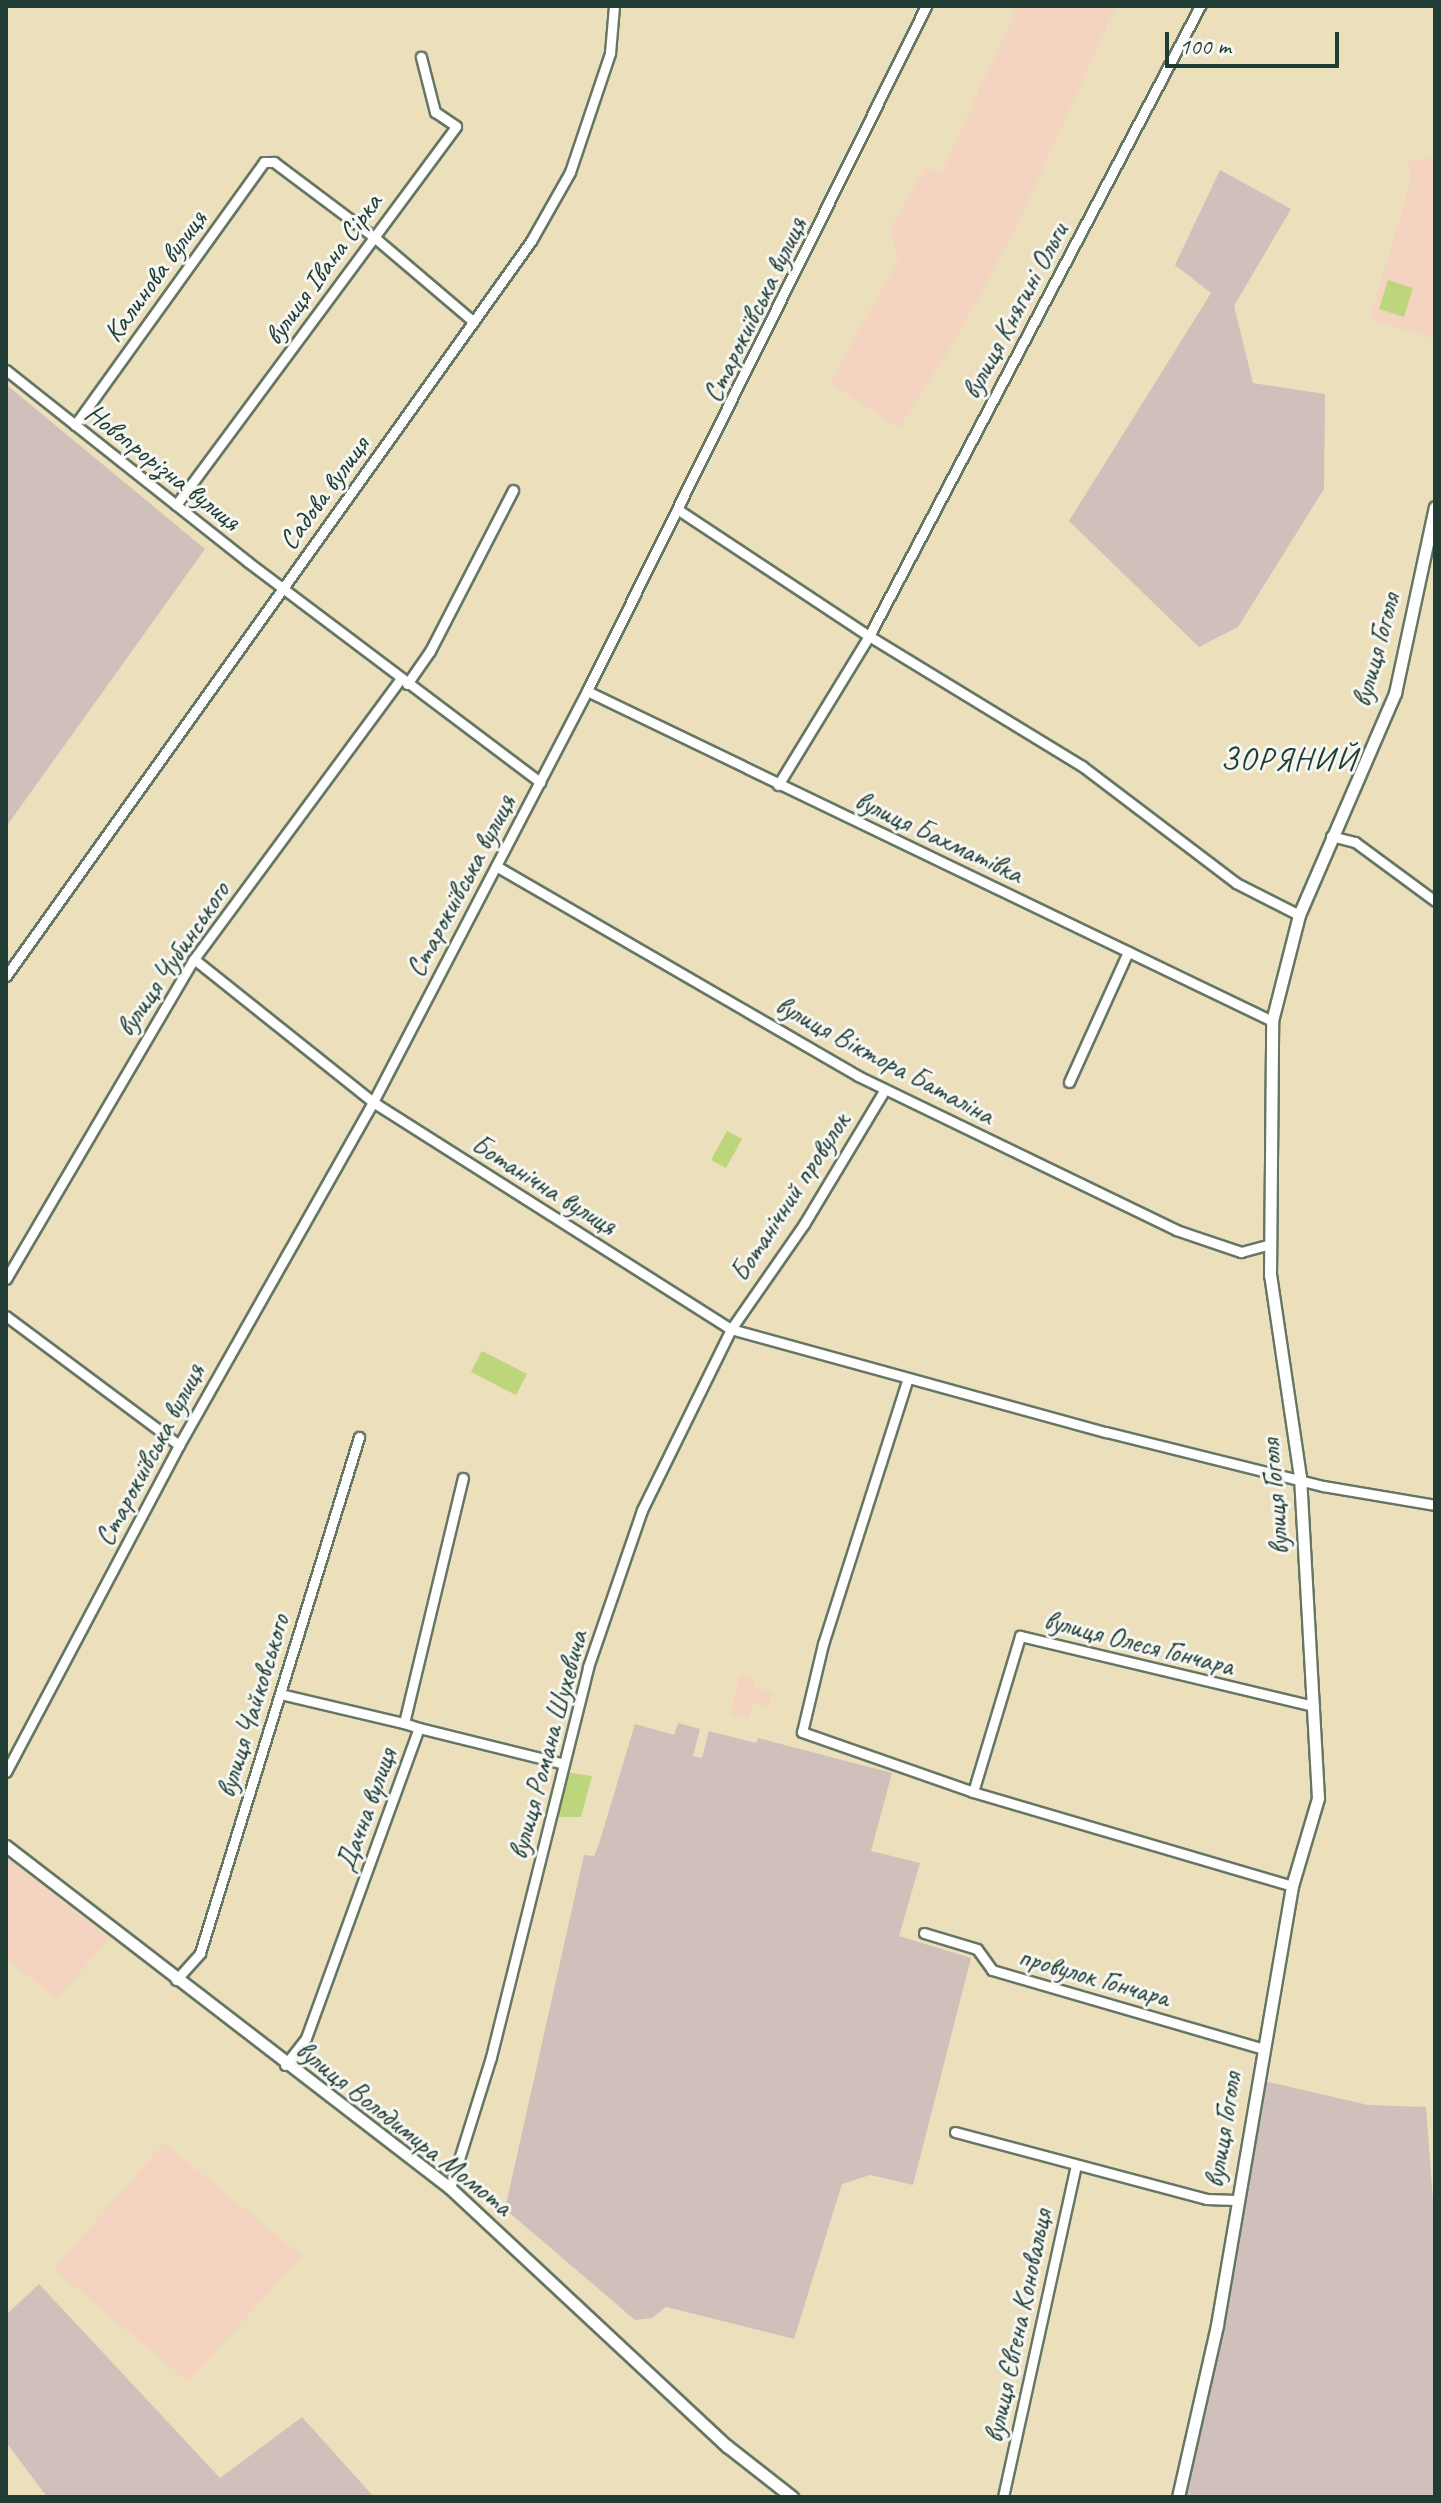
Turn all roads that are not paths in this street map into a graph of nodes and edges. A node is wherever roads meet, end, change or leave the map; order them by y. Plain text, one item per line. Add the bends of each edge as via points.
1 (614, 6) edge
2 (926, 6) edge
3 (1200, 6) edge
4 (421, 57) dead end
5 (374, 237) junction
6 (474, 322) junction
7 (6, 370) edge
8 (75, 425) junction
9 (513, 490) dead end
10 (176, 505) junction
11 (1435, 507) edge
12 (680, 511) junction
13 (283, 589) junction
14 (869, 636) junction
15 (404, 682) junction
16 (587, 691) junction
17 (540, 782) junction
18 (778, 785) junction
19 (1331, 836) junction
20 (496, 866) junction
21 (1435, 901) edge
22 (1299, 915) junction
23 (1128, 952) junction
24 (194, 959) junction
25 (6, 976) edge
26 (1272, 1021) junction
27 (1069, 1082) dead end
28 (885, 1089) junction
29 (373, 1102) junction
30 (1270, 1244) junction
31 (6, 1279) edge
32 (6, 1316) edge
33 (731, 1329) junction
34 (907, 1381) junction
35 (359, 1437) dead end
36 (179, 1445) junction
37 (1300, 1477) junction
38 (463, 1478) dead end
39 (1435, 1505) edge
40 (280, 1694) junction
41 (1314, 1706) junction
42 (404, 1723) junction
43 (419, 1728) junction
44 (564, 1764) junction
45 (6, 1772) edge
46 (973, 1792) junction
47 (6, 1846) edge
48 (1292, 1886) junction
49 (924, 1933) dead end
50 (176, 1980) junction
51 (1261, 2048) junction
52 (285, 2065) junction
53 (955, 2132) dead end
54 (1076, 2165) junction
55 (450, 2188) junction
56 (1236, 2200) junction
57 (792, 2497) edge
58 (1003, 2497) edge
59 (1178, 2497) edge

1 - 6 street, Садова вулиця via 610,53 570,172 531,241
2 - 12 street, Старокиївська вулиця
3 - 14 street, вулиця Княгині Ольги
4 - 5 street, вулиця Івана Сірка via 435,112 456,126
5 - 6 street
5 - 8 street, Калинова вулиця via 274,162 264,162
5 - 10 street, вулиця Івана Сірка
6 - 13 street, Садова вулиця
7 - 8 street, Новопрорізна вулиця
8 - 10 street, Новопрорізна вулиця
9 - 15 street via 430,651
10 - 13 street, Новопрорізна вулиця
11 - 19 street, вулиця Гоголя via 1395,693
12 - 14 street
12 - 16 street, Старокиївська вулиця
13 - 15 street, Новопрорізна вулиця
13 - 25 street, Садова вулиця
14 - 18 street, вулиця Княгині Ольги
14 - 22 street via 1082,766 1236,883
15 - 17 street, Новопрорізна вулиця
15 - 24 street, вулиця Чубинського
16 - 17 street, Старокиївська вулиця
16 - 18 street, вулиця Бахматівка
17 - 20 street, Старокиївська вулиця
18 - 23 street, вулиця Бахматівка
19 - 21 street via 1355,842
19 - 22 street, вулиця Гоголя
20 - 28 street, вулиця Віктора Баталіна
20 - 29 street, Старокиївська вулиця
22 - 26 street, вулиця Гоголя
23 - 26 street, вулиця Бахматівка
23 - 27 street
24 - 29 street, Ботанічна вулиця
24 - 31 street, вулиця Чубинського
26 - 30 street, вулиця Гоголя
28 - 30 street, вулиця Віктора Баталіна via 1176,1230 1241,1252
28 - 33 street, Ботанічний провулок via 804,1224
29 - 33 street, Ботанічна вулиця
29 - 36 street, Старокиївська вулиця
30 - 37 street, вулиця Гоголя
32 - 36 street
33 - 34 street, Ботанічна вулиця
33 - 44 street, вулиця Романа Шухевича via 642,1510 588,1667
34 - 37 street, Ботанічна вулиця
34 - 46 street via 823,1644 802,1732
35 - 40 street, вулиця Чайковського
36 - 45 street, Старокиївська вулиця
37 - 39 street, Ботанічна вулиця via 1323,1486
37 - 41 street, вулиця Гоголя
38 - 42 street, Дачна вулиця
40 - 42 street
40 - 50 street, вулиця Чайковського via 200,1953
41 - 46 street, вулиця Олеся Гончара via 1020,1636
41 - 48 street, вулиця Гоголя via 1318,1798
42 - 43 street, Дачна вулиця
43 - 44 street
43 - 52 street, Дачна вулиця via 306,2038
44 - 55 street, вулиця Романа Шухевича via 491,2057
46 - 48 street
47 - 50 street, вулиця Володимира Момота
48 - 51 street, вулиця Гоголя
49 - 51 street, провулок Гончара via 977,1949 992,1970
50 - 52 street, вулиця Володимира Момота
51 - 56 street, вулиця Гоголя
52 - 55 street, вулиця Володимира Момота
53 - 54 street
54 - 56 street via 1206,2199
54 - 58 street, вулиця Євгена Коновальця
55 - 57 street, вулиця Володимира Момота via 727,2446
56 - 59 street, вулиця Гоголя via 1217,2325

